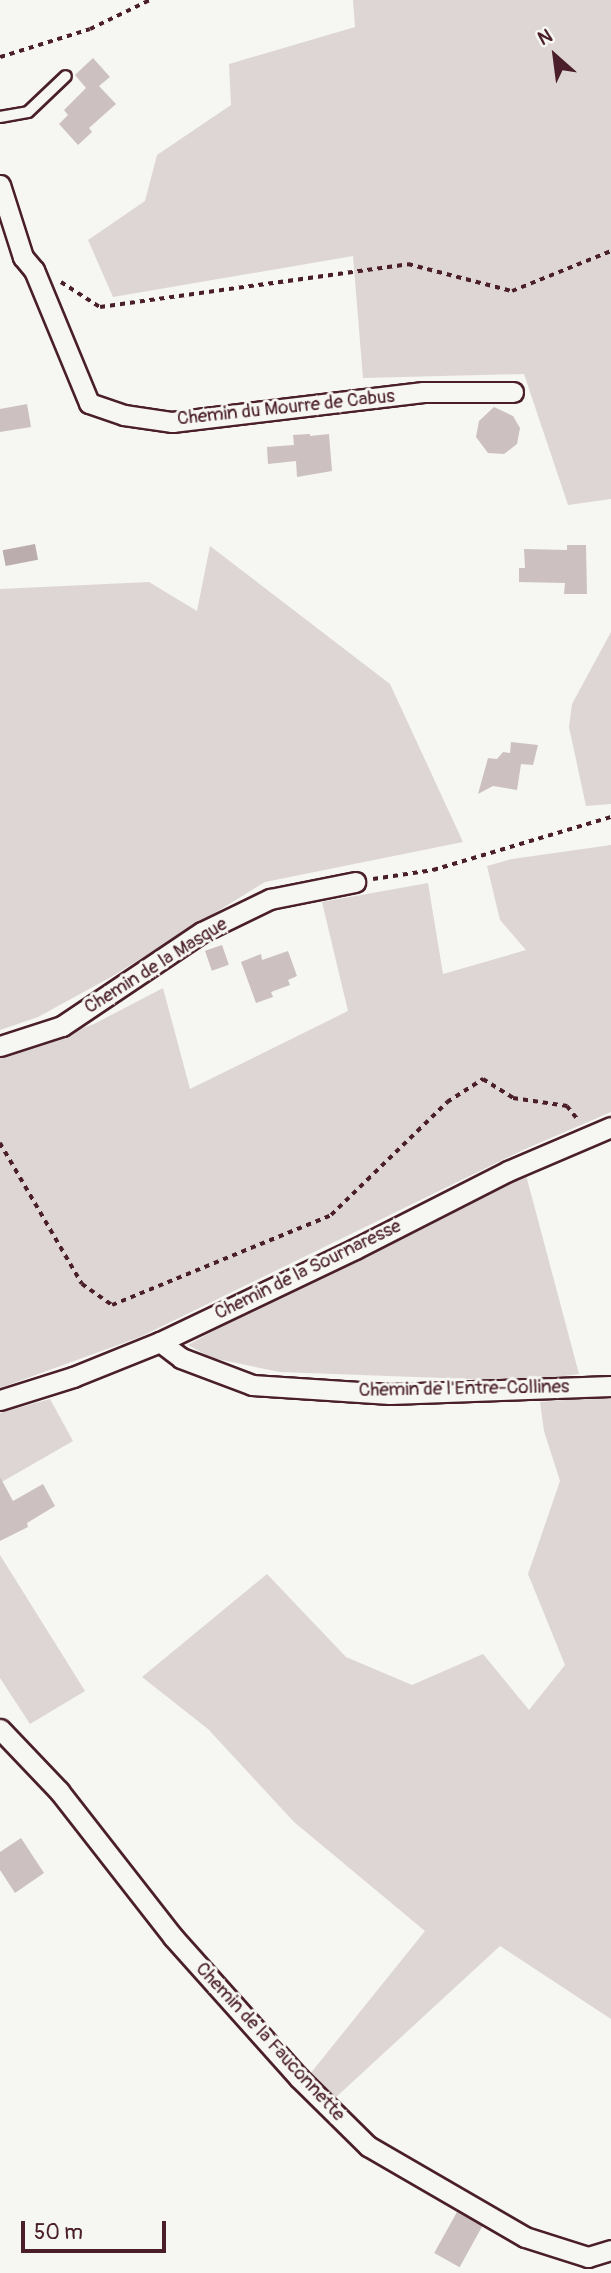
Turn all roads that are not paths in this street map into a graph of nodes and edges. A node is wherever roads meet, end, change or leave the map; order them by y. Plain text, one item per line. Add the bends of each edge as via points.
1 (66, 76) dead end
2 (0, 117) edge
3 (0, 185) edge
4 (513, 392) dead end
5 (355, 882) road end
6 (0, 1046) edge
7 (611, 1127) edge
8 (160, 1342) junction
9 (611, 1386) edge
10 (0, 1400) edge
11 (0, 1729) edge
12 (611, 2250) edge

1 - 2 lane via 28,113
3 - 4 street, Chemin du Mourre de Cabus via 23,257 34,270 89,403 124,415 172,422 423,393
5 - 6 street, Chemin de la Masque via 270,899 202,932 62,1026
7 - 8 street, Chemin de la Sournaresse via 508,1171
8 - 9 street, Chemin de l'Entre-Collines via 181,1358 252,1385 390,1394
8 - 10 street, Chemin de la Sournaresse
11 - 12 street, Chemin de la Fauconnette via 59,1791 173,1937 299,2078 368,2146 525,2237 588,2257

